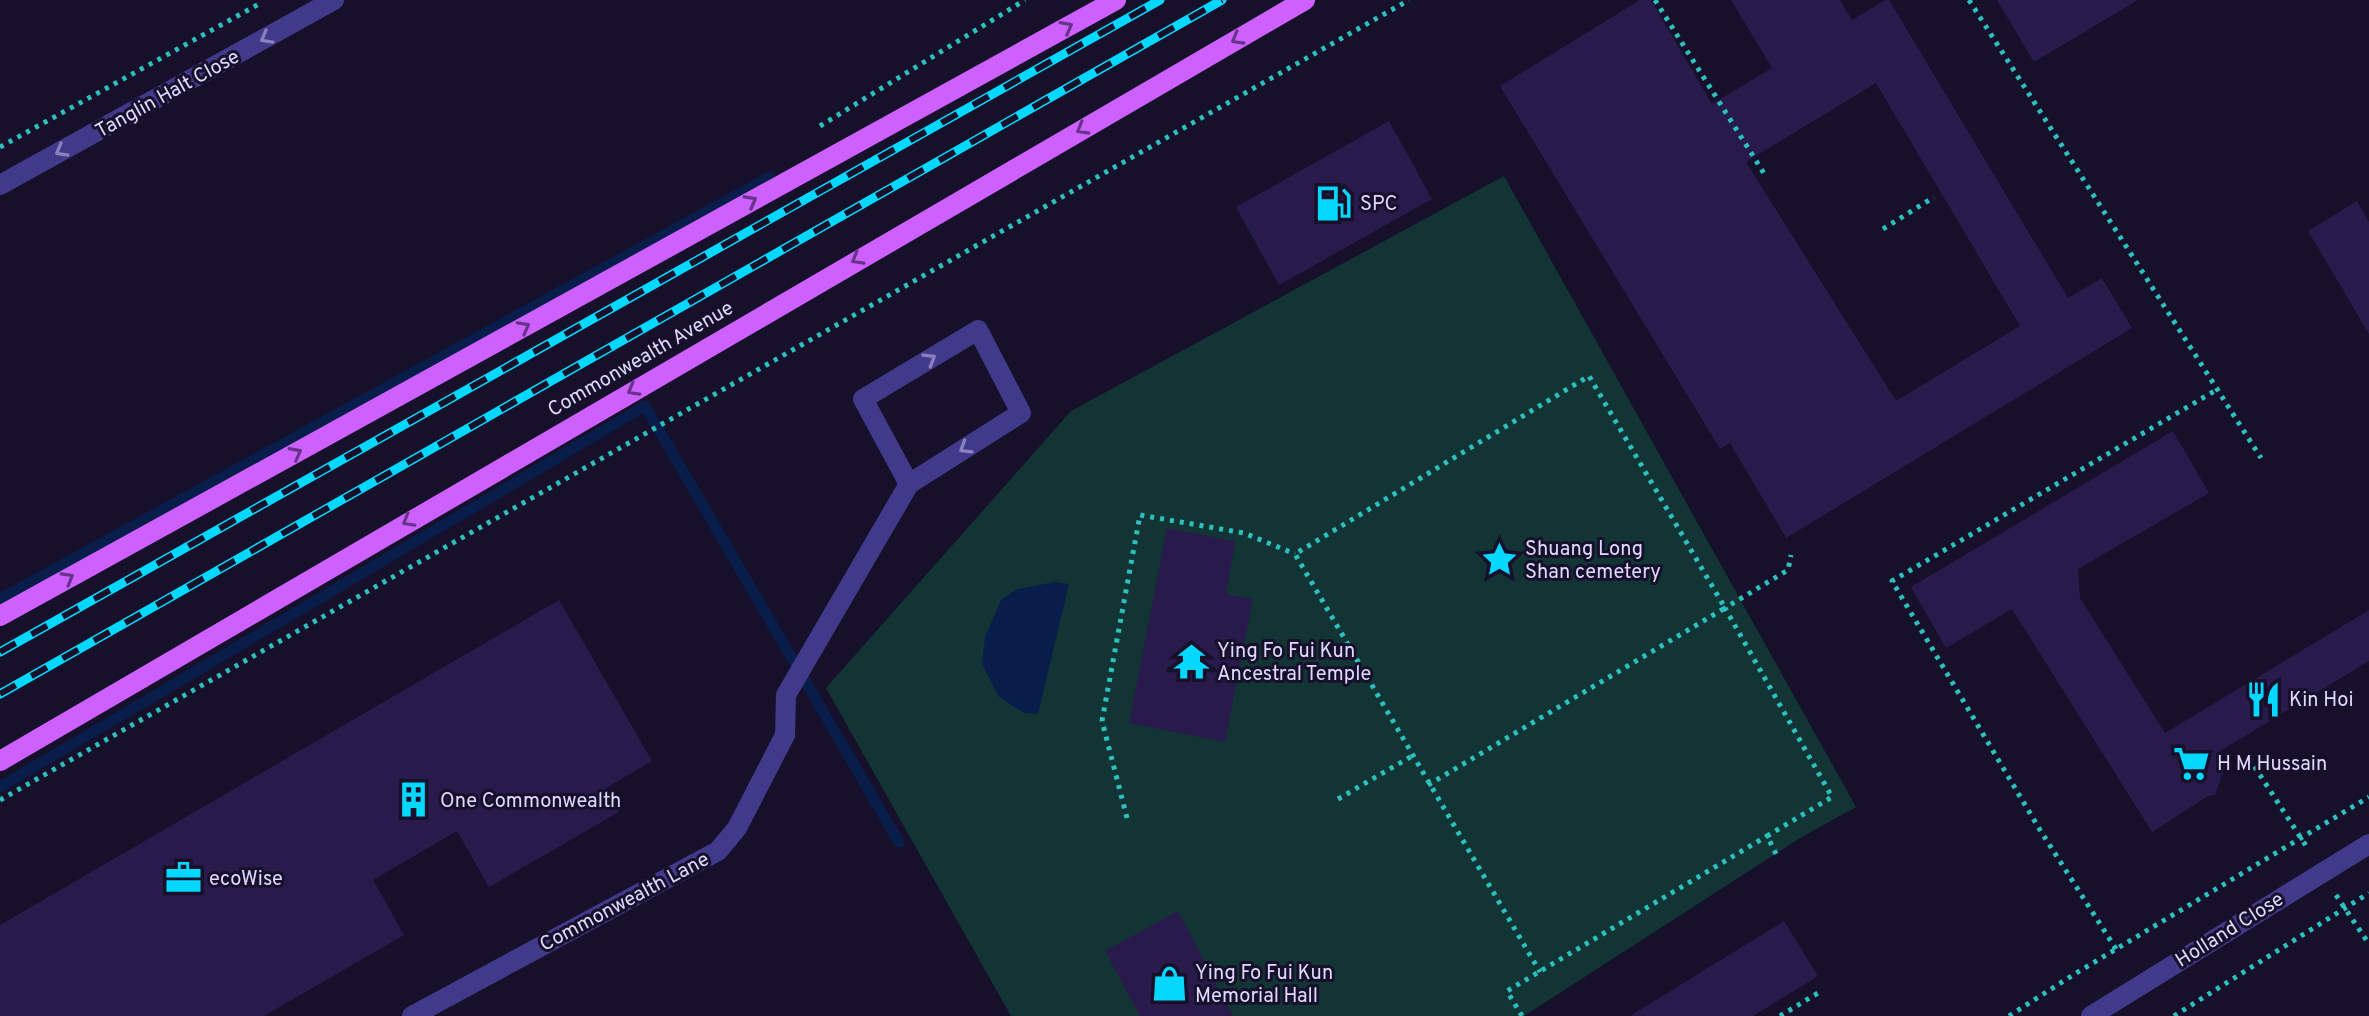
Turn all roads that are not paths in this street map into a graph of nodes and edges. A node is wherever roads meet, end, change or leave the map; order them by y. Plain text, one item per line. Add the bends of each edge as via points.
1 (334, 0) edge
2 (1116, 0) edge
3 (1305, 0) edge
4 (0, 185) edge
5 (909, 484) junction
6 (0, 616) edge
7 (0, 761) edge
8 (2369, 844) edge
9 (412, 1016) edge
10 (2091, 1016) edge

1 -> 4 street, Tanglin Halt Close
6 -> 2 main road
3 -> 7 main road, Commonwealth Avenue
5 -> 5 street via 863,399 978,330 1021,413
5 - 9 street, Commonwealth Lane via 786,695 785,735 737,828 718,851
8 - 10 street, Holland Close

